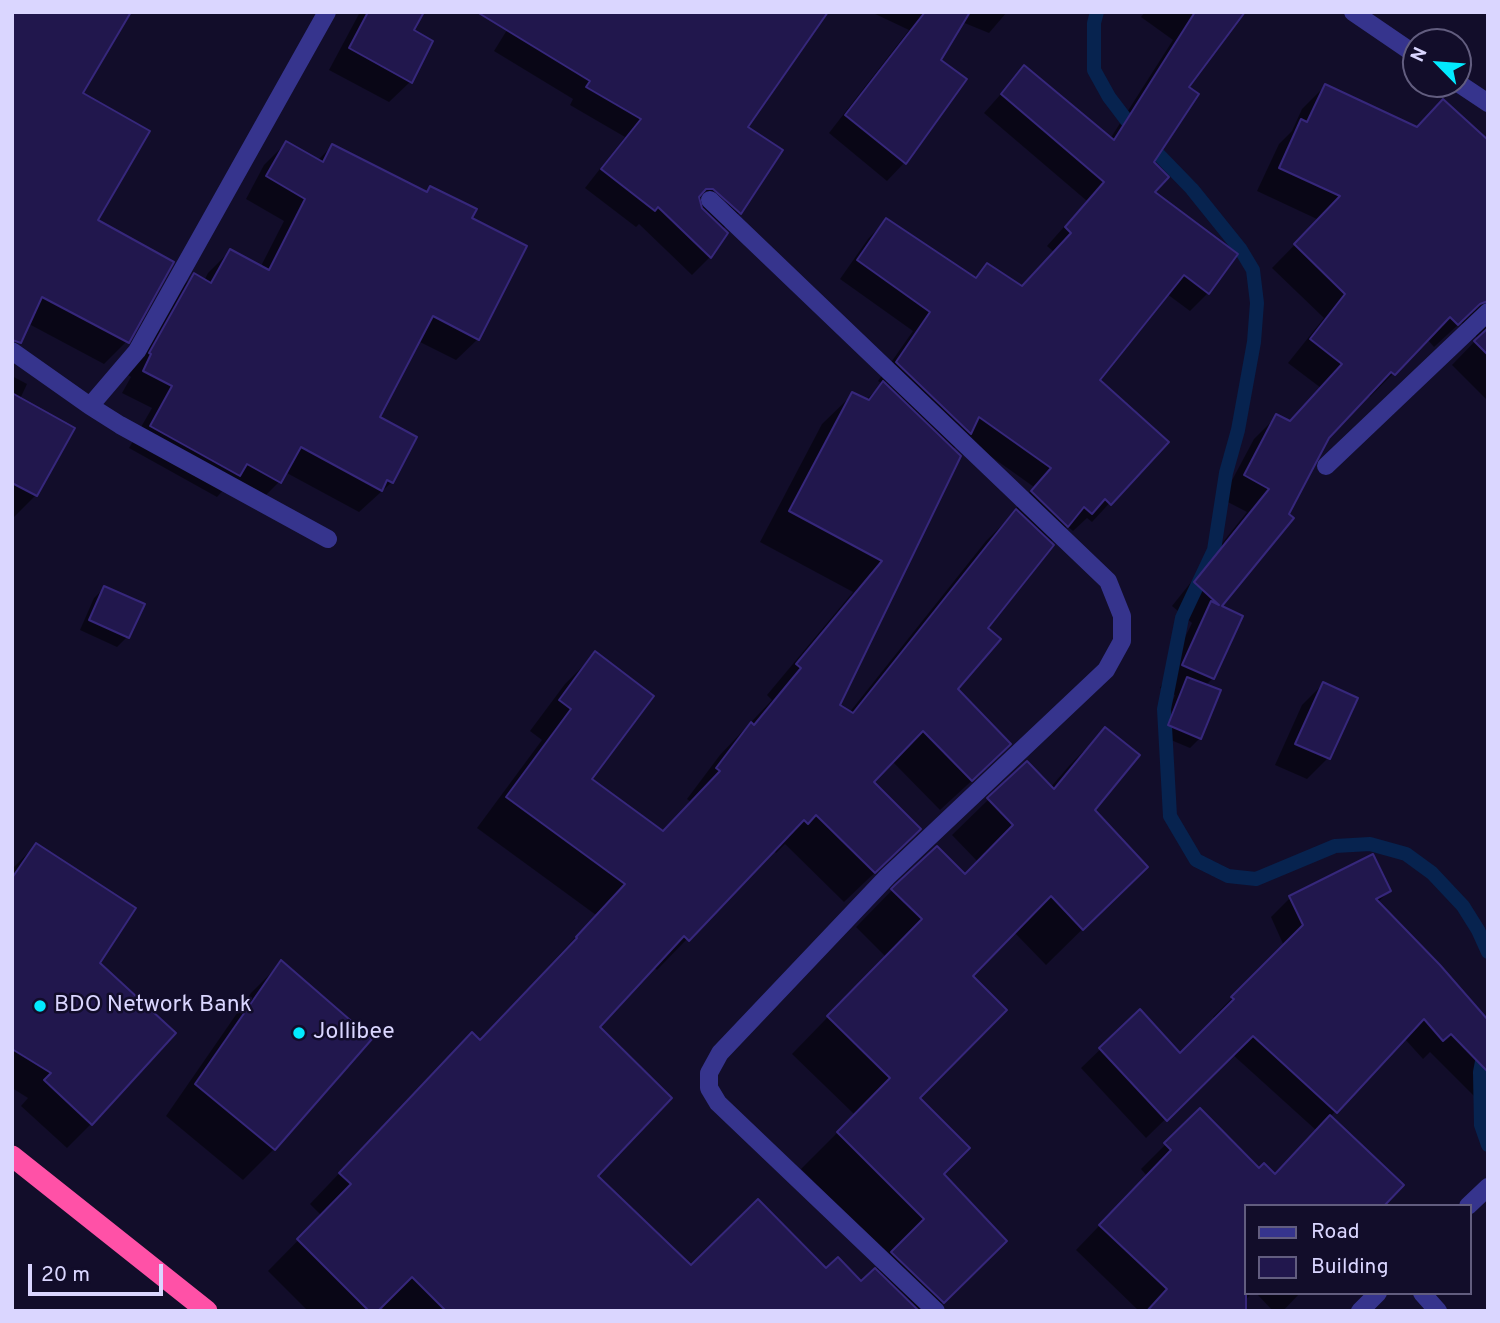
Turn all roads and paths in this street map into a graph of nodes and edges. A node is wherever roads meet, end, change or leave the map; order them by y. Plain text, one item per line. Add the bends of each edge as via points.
1 (327, 12) edge
2 (1353, 12) edge
3 (1402, 45) edge
4 (1472, 92) edge
5 (1488, 103) edge
6 (710, 200) dead end
7 (1488, 312) edge
8 (12, 351) edge
9 (90, 406) junction
10 (1326, 466) dead end
11 (328, 539) dead end
12 (12, 1156) edge
13 (1488, 1187) edge
14 (1470, 1204) edge
15 (1376, 1295) edge
16 (1424, 1295) edge
17 (207, 1311) edge
18 (936, 1311) edge
19 (1360, 1311) edge
20 (1438, 1311) edge

1 - 9 street via 137,351
2 - 3 street
4 - 5 street
6 - 18 street via 1108,581 1122,615 1122,641 1106,670 887,877 720,1053 709,1073 709,1088 718,1103
7 - 10 street
8 - 9 street
9 - 11 street
12 - 17 highway
13 - 14 street
15 - 19 street
16 - 20 street

